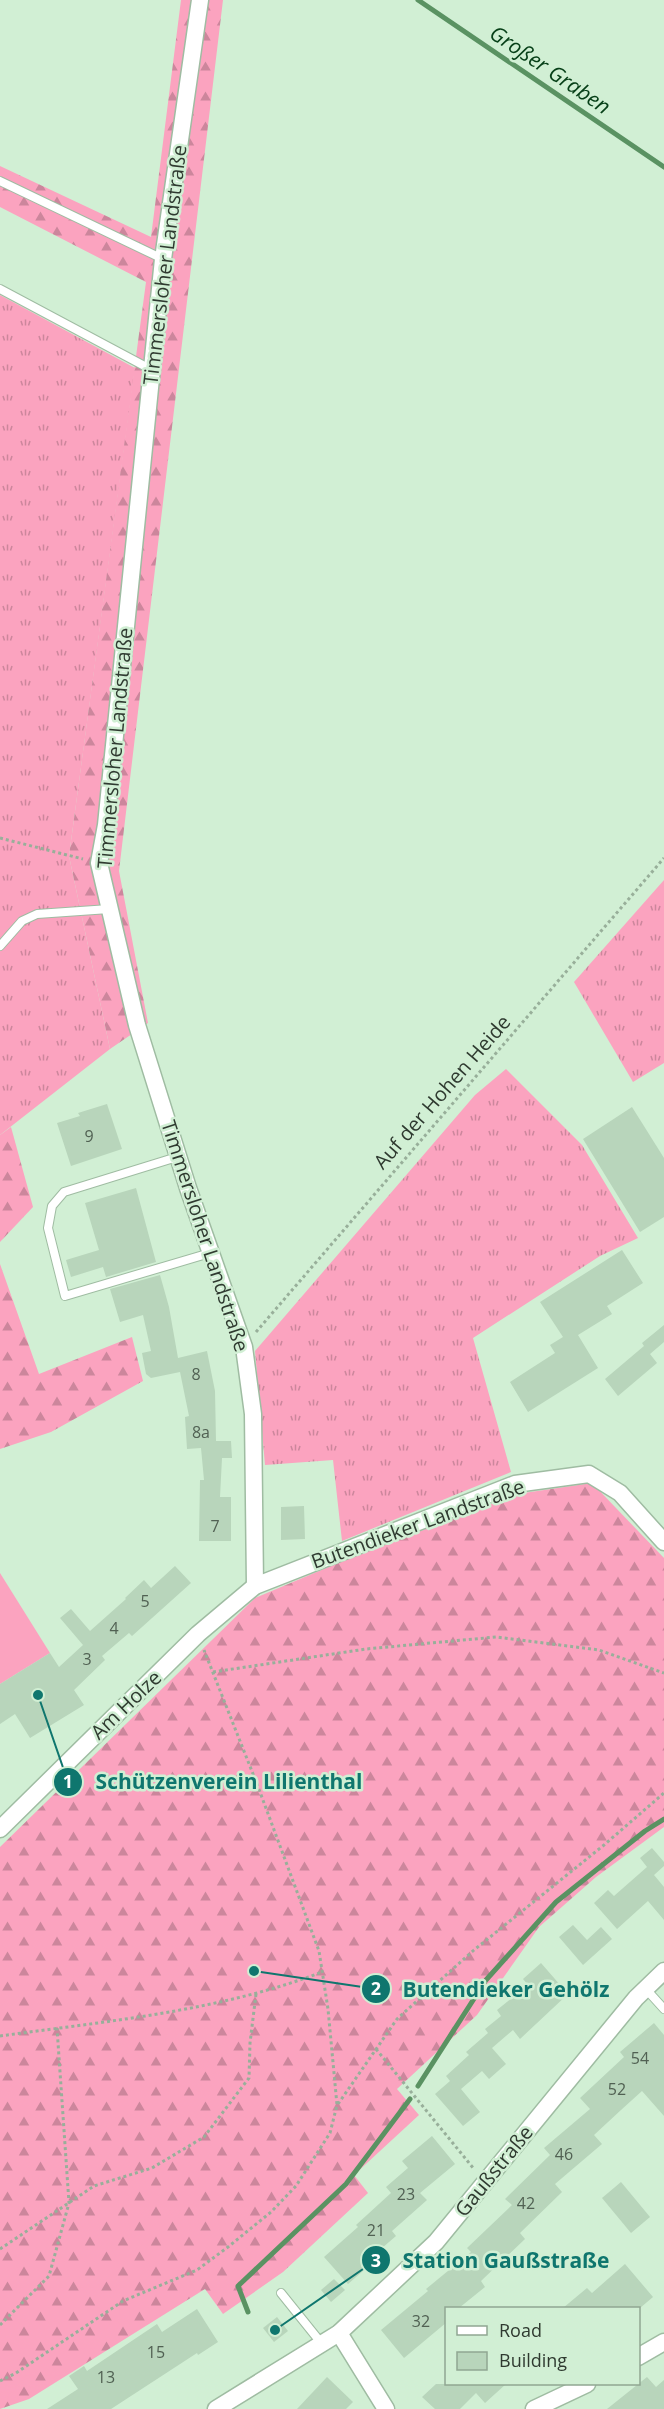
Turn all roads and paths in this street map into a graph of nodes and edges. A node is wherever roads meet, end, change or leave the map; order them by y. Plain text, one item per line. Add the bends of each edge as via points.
1 (200, 0) edge
2 (0, 181) edge
3 (163, 259) junction
4 (0, 289) edge
5 (152, 370) junction
6 (0, 838) edge
7 (664, 858) edge
8 (99, 864) junction
9 (109, 909) junction
10 (0, 946) edge
11 (177, 1157) junction
12 (210, 1253) junction
13 (244, 1347) junction
14 (664, 1542) edge
15 (255, 1586) junction
16 (198, 1635) junction
17 (213, 1672) junction
18 (664, 1673) edge
19 (664, 1793) edge
20 (0, 1829) edge
21 (664, 1971) edge
22 (322, 1972) junction
23 (645, 1988) junction
24 (256, 1994) junction
25 (664, 2009) edge
26 (57, 2028) junction
27 (0, 2036) edge
28 (376, 2049) junction
29 (337, 2105) junction
30 (485, 2182) junction
31 (69, 2203) junction
32 (0, 2249) edge
33 (281, 2293) dead end
34 (0, 2325) edge
35 (339, 2333) junction
36 (664, 2342) edge
37 (321, 2344) junction
38 (640, 2356) edge
39 (0, 2381) edge
40 (585, 2385) edge
41 (216, 2409) edge
42 (386, 2409) edge
43 (534, 2409) edge

1 - 3 street, Timmersloher Landstraße
2 - 3 lane
3 - 5 street, Timmersloher Landstraße
4 - 5 lane
5 - 8 street, Timmersloher Landstraße
6 - 8 path
7 - 13 path, Auf der Hohen Heide
8 - 9 street, Timmersloher Landstraße
9 - 10 lane via 37,914 22,921
9 - 11 street, Timmersloher Landstraße via 137,1025
11 - 12 street, Timmersloher Landstraße
11 - 12 lane via 64,1192 52,1206 48,1228 65,1296
12 - 13 street, Timmersloher Landstraße
13 - 15 street, Timmersloher Landstraße via 253,1414
14 - 15 street, Butendieker Landstraße via 620,1493 589,1473 515,1484
15 - 16 street, Am Holze
16 - 17 path
16 - 20 street, Am Holze
17 - 18 path via 366,1649 496,1637 599,1650
17 - 22 path via 305,1910
19 - 28 path via 440,1980 397,2019
21 - 23 street, Gaußstraße
22 - 24 path
22 - 29 path
23 - 25 lane
23 - 30 street, Gaußstraße
24 - 26 path
24 - 31 path via 249,2078 204,2137 152,2168 94,2186
26 - 27 path
26 - 31 path
28 - 29 path
28 - 30 path
29 - 39 path via 330,2133 296,2187 271,2212 197,2270 123,2301
30 - 35 street, Gaußstraße via 435,2242
31 - 32 path
31 - 34 path via 49,2276
33 - 37 lane
35 - 37 street, Gaußstraße
35 - 42 street
36 - 38 street
37 - 41 street, Gaußstraße
40 - 43 street

